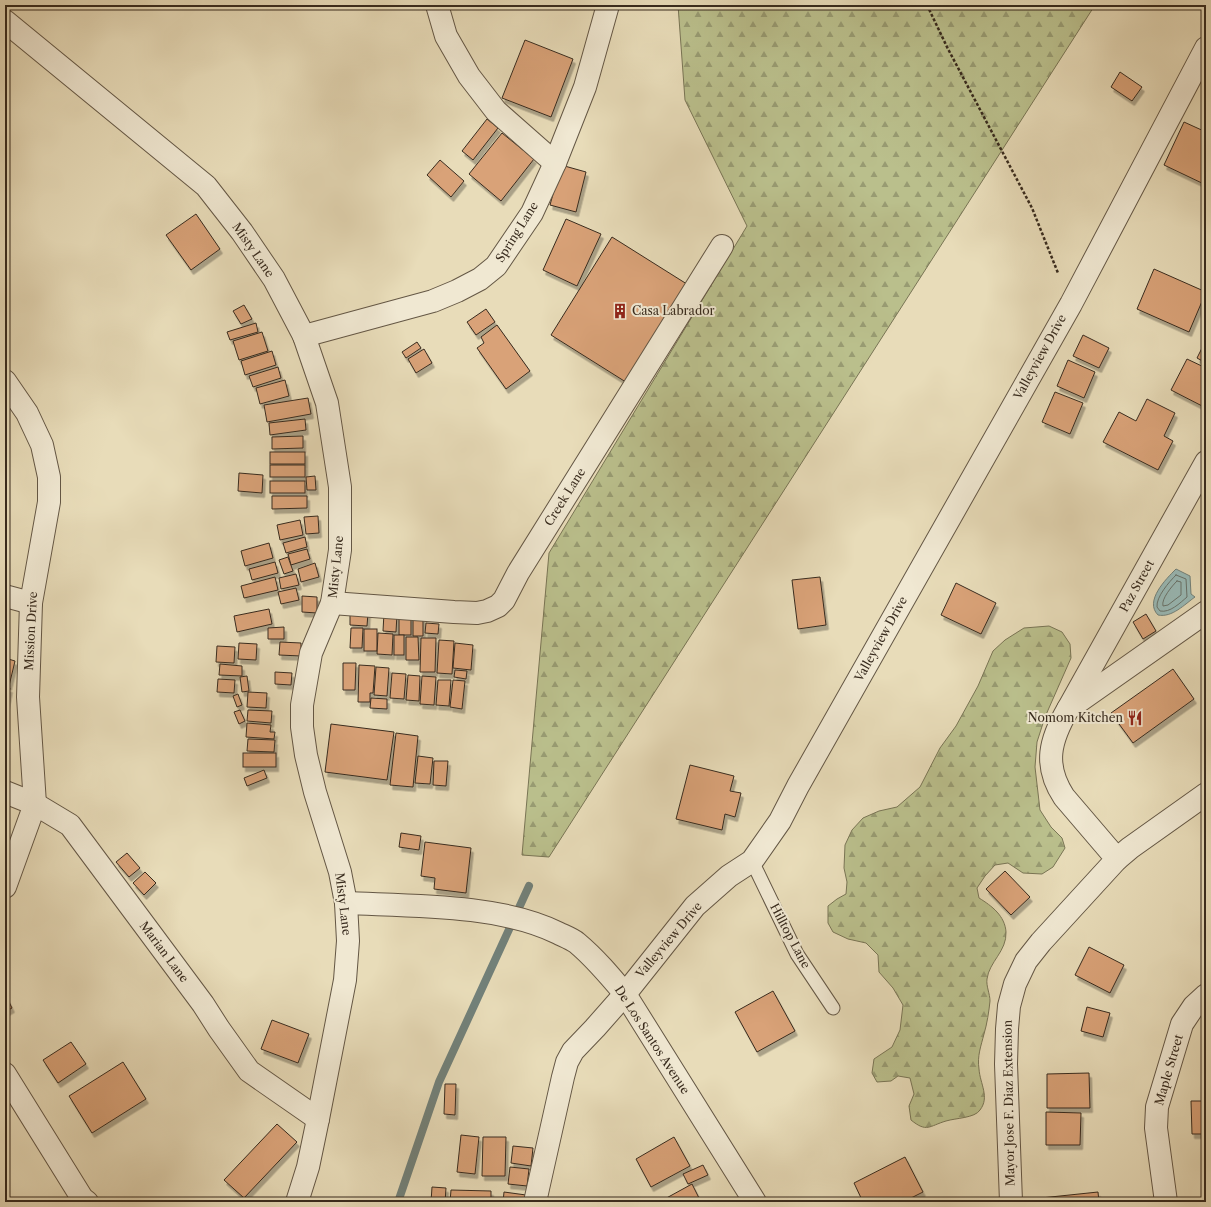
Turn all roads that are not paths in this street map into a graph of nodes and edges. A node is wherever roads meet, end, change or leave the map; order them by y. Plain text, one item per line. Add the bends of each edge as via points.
1 (437, 5) edge
2 (608, 5) edge
3 (5, 21) edge
4 (1206, 48) edge
5 (555, 162) junction
6 (722, 246) dead end
7 (304, 336) junction
8 (5, 381) edge
9 (1206, 462) edge
10 (5, 596) edge
11 (31, 602) junction
12 (332, 603) junction
13 (1206, 612) edge
14 (1068, 709) junction
15 (5, 792) edge
16 (1206, 794) edge
17 (35, 804) junction
18 (1117, 860) junction
19 (752, 861) junction
20 (5, 887) edge
21 (346, 904) junction
22 (625, 994) junction
23 (1206, 995) edge
24 (833, 1008) dead end
25 (5, 1074) edge
26 (318, 1119) junction
27 (82, 1201) edge
28 (297, 1202) edge
29 (535, 1202) edge
30 (755, 1202) edge
31 (1011, 1202) edge
32 (1166, 1202) edge

1 - 5 street via 446,36 469,76 496,111
2 - 5 street, Spring Lane via 585,87
3 - 7 street, Misty Lane via 206,186 274,279
4 - 19 street, Valleyview Drive via 1071,304 780,821
5 - 7 street, Spring Lane via 532,212 496,266 480,279 433,301
6 - 12 street, Creek Lane via 498,606 482,612 462,612
7 - 12 street, Misty Lane via 327,403 340,487 340,550
8 - 11 street, Mission Drive via 27,413 42,445 49,477 49,502
9 - 14 street, Paz Street
10 - 11 street
11 - 17 street, Mission Drive via 28,697
12 - 21 street, Misty Lane via 311,653 302,705 302,727 315,792 340,872
13 - 14 street
14 - 18 street via 1053,741 1052,775 1064,797
15 - 17 street, Marian Lane
16 - 18 street, Mayor Jose F. Diaz Extension
17 - 20 street, Mission Drive
17 - 26 street, Marian Lane via 70,825 203,1004 249,1071
18 - 31 street, Mayor Jose F. Diaz Extension via 1041,942 1026,961 1015,984 1006,1029
19 - 22 street, Valleyview Drive via 729,876 695,906
19 - 24 lane, Hilltop Lane via 797,954
21 - 22 street, De Los Santos Avenue via 492,913 543,926 576,942
21 - 26 street, Misty Lane via 348,941 345,980
22 - 29 street, Valleyview Drive via 573,1051 567,1062
22 - 30 street, De Los Santos Avenue
23 - 32 street, Maple Street via 1194,1006 1182,1024 1157,1107 1156,1128
25 - 27 street
26 - 28 street, Misty Lane via 308,1167

